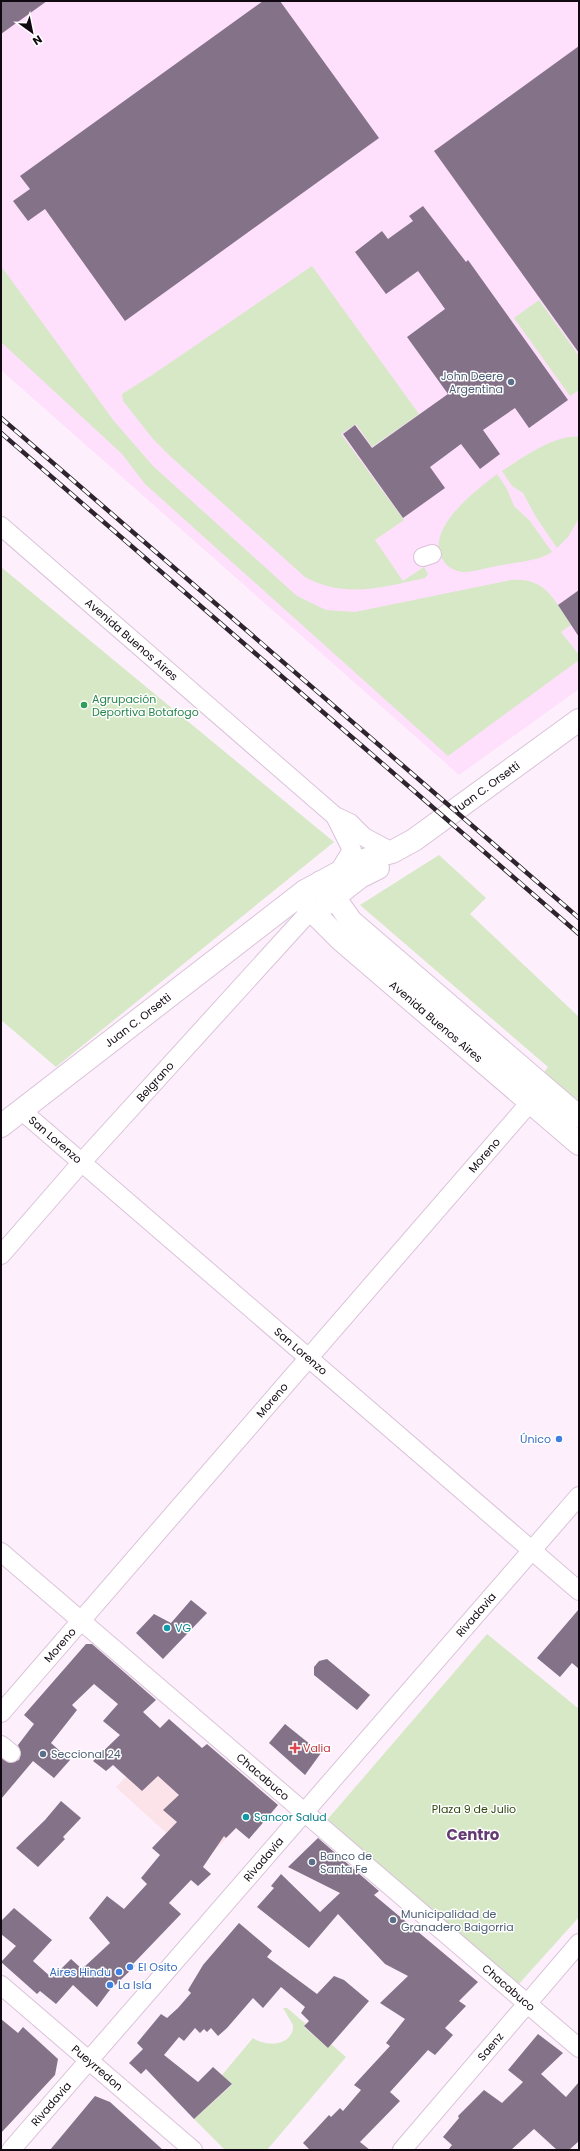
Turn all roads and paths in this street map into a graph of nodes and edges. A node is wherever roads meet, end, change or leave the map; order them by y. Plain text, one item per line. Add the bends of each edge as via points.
1 (1, 526) edge
2 (579, 720) edge
3 (335, 816) junction
4 (392, 852) junction
5 (322, 891) junction
6 (536, 1094) junction
7 (22, 1111) junction
8 (579, 1117) edge
9 (1, 1126) edge
10 (579, 1144) edge
11 (81, 1163) junction
12 (1, 1255) edge
13 (308, 1358) junction
14 (579, 1496) edge
15 (532, 1550) junction
16 (1, 1552) edge
17 (579, 1591) edge
18 (81, 1620) junction
19 (1, 1713) edge
20 (304, 1812) junction
21 (579, 1943) edge
22 (1, 1985) edge
23 (527, 2003) junction
24 (579, 2048) edge
25 (88, 2060) junction
26 (11, 2150) edge
27 (193, 2150) edge
28 (402, 2150) edge

1 - 3 street, Avenida Buenos Aires
2 - 4 main road, Juan C. Orsetti via 455,811
3 - 4 street, Avenida Buenos Aires via 350,823 364,837
3 - 5 street, Avenida Buenos Aires via 352,850
4 - 5 main road, Juan C. Orsetti via 367,859
5 - 6 main road, Avenida Buenos Aires via 340,940
5 - 7 main road, Juan C. Orsetti via 294,911 276,915
5 - 11 street, Belgrano
6 - 8 main road, Avenida Buenos Aires
6 - 10 main road, Avenida Buenos Aires
6 - 13 street, Moreno
7 - 9 main road, Juan C. Orsetti
7 - 11 street, San Lorenzo
11 - 12 street, Belgrano
11 - 13 street, San Lorenzo
13 - 15 street, San Lorenzo
13 - 18 street, Moreno
14 - 15 street, Rivadavia
15 - 17 street, San Lorenzo
15 - 20 street, Rivadavia
16 - 18 street, Chacabuco
18 - 19 street, Moreno
18 - 20 street, Chacabuco
20 - 23 street, Chacabuco
20 - 25 street, Rivadavia
21 - 23 street, Saenz
22 - 25 street, Pueyrredon
23 - 24 street, Chacabuco
23 - 28 street, Saenz
25 - 26 street, Rivadavia
25 - 27 street, Pueyrredon

